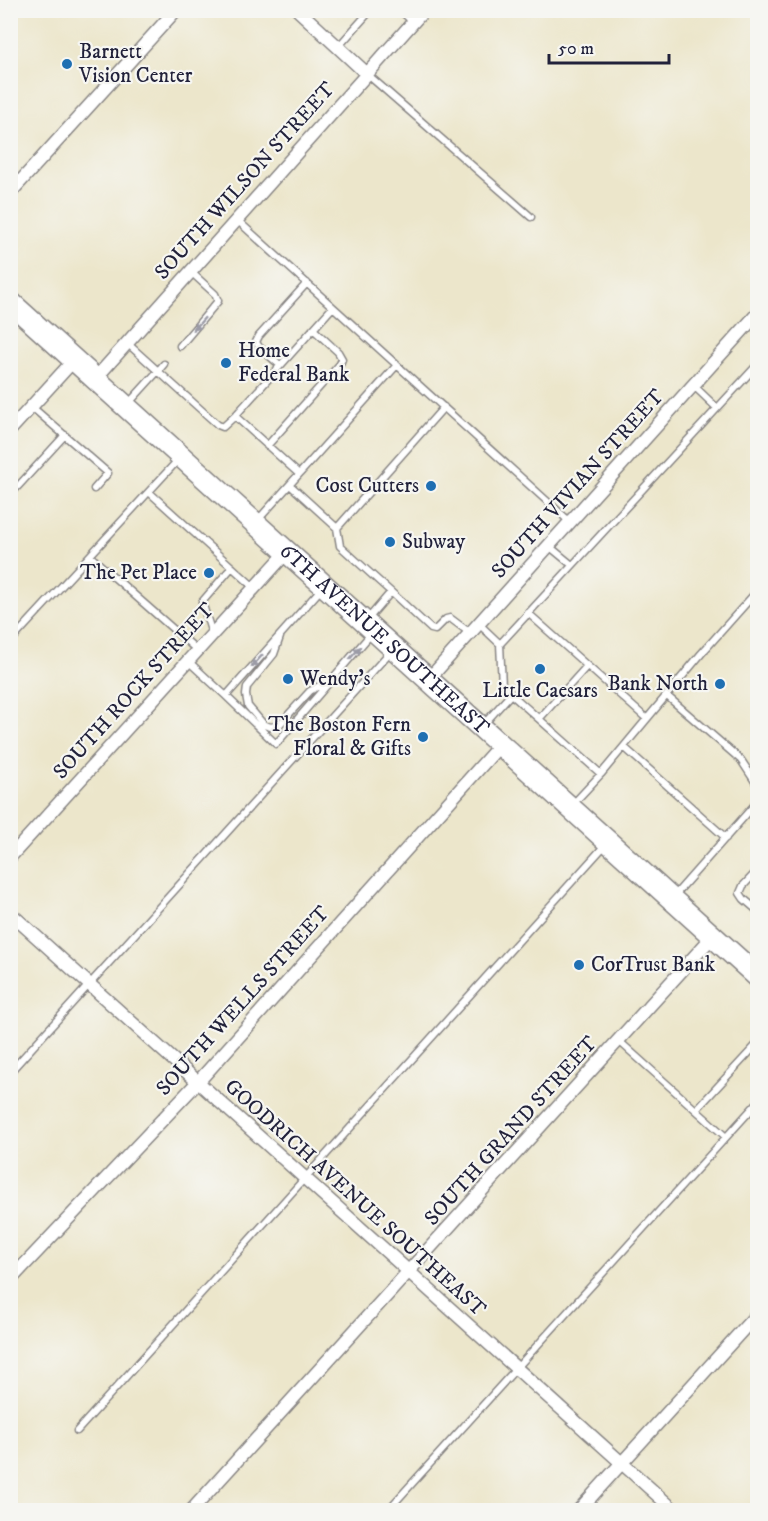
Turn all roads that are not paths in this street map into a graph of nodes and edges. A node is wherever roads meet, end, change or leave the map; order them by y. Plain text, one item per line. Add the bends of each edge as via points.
1 (176, 10) edge
2 (298, 10) edge
3 (371, 10) edge
4 (400, 10) edge
5 (424, 10) edge
6 (413, 22) junction
7 (338, 47) junction
8 (367, 74) junction
9 (10, 193) edge
10 (531, 217) dead end
11 (237, 220) junction
12 (190, 272) junction
13 (307, 283) junction
14 (10, 302) edge
15 (333, 307) junction
16 (758, 313) edge
17 (313, 329) junction
18 (127, 343) junction
19 (180, 346) dead end
20 (74, 360) junction
21 (164, 364) dead end
22 (758, 364) edge
23 (280, 365) junction
24 (397, 365) junction
25 (158, 371) junction
26 (95, 379) junction
27 (693, 385) junction
28 (32, 406) junction
29 (126, 407) junction
30 (444, 407) junction
31 (717, 408) junction
32 (235, 416) junction
33 (10, 430) edge
34 (64, 435) junction
35 (267, 446) junction
36 (182, 456) junction
37 (299, 474) junction
38 (290, 485) junction
39 (94, 489) dead end
40 (149, 492) junction
41 (10, 495) edge
42 (570, 522) junction
43 (255, 523) junction
44 (337, 528) junction
45 (549, 546) junction
46 (286, 552) junction
47 (90, 556) junction
48 (572, 565) junction
49 (232, 567) junction
50 (324, 586) junction
51 (254, 587) junction
52 (758, 590) edge
53 (390, 592) junction
54 (528, 613) junction
55 (369, 627) junction
56 (474, 629) junction
57 (212, 634) junction
58 (281, 634) junction
59 (10, 642) edge
60 (500, 644) junction
61 (394, 648) junction
62 (197, 650) junction
63 (188, 661) junction
64 (587, 666) junction
65 (333, 679) junction
66 (428, 680) junction
67 (511, 694) junction
68 (226, 696) junction
69 (667, 696) junction
70 (539, 719) junction
71 (647, 719) junction
72 (481, 728) junction
73 (500, 745) junction
74 (624, 747) junction
75 (601, 774) junction
76 (758, 786) edge
77 (758, 801) edge
78 (570, 807) junction
79 (726, 838) junction
80 (608, 842) junction
81 (10, 857) edge
82 (758, 870) edge
83 (672, 899) junction
84 (758, 911) edge
85 (10, 913) edge
86 (713, 936) junction
87 (758, 977) edge
88 (90, 984) junction
89 (619, 1041) junction
90 (758, 1043) edge
91 (10, 1072) edge
92 (198, 1082) junction
93 (758, 1102) edge
94 (696, 1110) junction
95 (726, 1137) junction
96 (305, 1178) junction
97 (409, 1273) junction
98 (10, 1280) edge
99 (758, 1313) edge
100 (516, 1370) junction
101 (77, 1431) dead end
102 (621, 1464) junction
103 (192, 1510) edge
104 (388, 1510) edge
105 (579, 1510) edge
106 (674, 1510) edge

1 - 9 street
2 - 7 street
3 - 7 lane
4 - 6 lane
5 - 6 street, SOUTH WILSON STREET
6 - 8 street, SOUTH WILSON STREET
7 - 8 street
8 - 10 lane
8 - 11 street, SOUTH WILSON STREET
11 - 12 street, SOUTH WILSON STREET
11 - 13 lane
12 - 18 street, SOUTH WILSON STREET
12 -> 19 lane via 215,294 218,302
13 - 15 lane
13 - 23 lane via 256,342
14 - 20 highway, 6TH AVENUE SOUTHEAST
15 - 17 lane
15 - 24 lane
16 - 27 street, SOUTH VIVIAN STREET
17 - 23 lane
17 - 35 lane via 342,359
18 - 25 lane
18 - 26 street, SOUTH WILSON STREET
20 - 26 highway, 6TH AVENUE SOUTHEAST
20 - 28 street
21 - 25 lane
22 - 31 lane
23 - 32 lane
24 - 30 lane
24 - 37 lane
25 - 29 lane
25 - 32 lane via 218,425 223,427
26 - 29 highway, 6TH AVENUE SOUTHEAST
27 - 31 lane
27 - 42 street, SOUTH VIVIAN STREET
28 - 33 street
28 - 34 lane
29 - 36 highway, 6TH AVENUE SOUTHEAST
30 - 42 lane
30 - 44 lane
31 - 48 lane
32 - 35 lane
34 - 39 lane via 108,473
34 - 41 lane
35 - 37 lane
36 - 40 lane
36 - 43 highway, 6TH AVENUE SOUTHEAST
37 - 38 lane
38 - 43 lane
38 - 44 lane
40 - 47 lane
40 - 49 lane
42 - 45 street, SOUTH VIVIAN STREET
43 - 46 highway, 6TH AVENUE SOUTHEAST
44 - 53 lane via 340,546
45 - 48 lane
45 - 56 street, SOUTH VIVIAN STREET
46 - 50 highway, 6TH AVENUE SOUTHEAST
46 - 51 street, SOUTH ROCK STREET
47 - 59 lane
47 - 62 lane
48 - 54 lane
49 - 51 lane
49 - 57 lane via 202,602
50 - 55 highway, 6TH AVENUE SOUTHEAST
50 - 58 lane
51 - 57 street, SOUTH ROCK STREET
52 - 69 lane
53 - 55 lane
53 - 56 lane via 431,629 453,618
54 - 60 lane
54 - 64 lane
55 - 61 highway, 6TH AVENUE SOUTHEAST
65 -> 55 lane
56 - 60 lane
56 - 66 street, SOUTH VIVIAN STREET
57 - 62 street, SOUTH ROCK STREET
58 - 65 lane via 274,654 247,687 248,706 264,725 279,725 310,691
58 -> 68 lane
60 - 67 lane via 502,686
61 - 66 highway, 6TH AVENUE SOUTHEAST
61 - 88 lane
62 - 63 street, SOUTH ROCK STREET
63 - 68 lane
63 - 81 street, SOUTH ROCK STREET
64 - 70 lane
64 - 71 lane
65 - 68 lane via 276,744
66 - 72 highway, 6TH AVENUE SOUTHEAST
67 - 70 lane
67 - 72 lane
69 - 71 lane
69 - 76 lane via 741,760
70 - 75 lane
71 - 74 lane
72 - 73 highway, 6TH AVENUE SOUTHEAST
73 - 78 highway, 6TH AVENUE SOUTHEAST
73 - 92 street, SOUTH WELLS STREET
74 - 75 lane
74 - 79 lane
75 - 78 lane
77 - 79 lane
78 - 80 highway, 6TH AVENUE SOUTHEAST
79 - 83 lane
80 - 83 highway, 6TH AVENUE SOUTHEAST
80 - 96 lane
82 - 84 lane via 740,893
83 - 86 highway, 6TH AVENUE SOUTHEAST
85 - 88 street, GOODRICH AVENUE SOUTHEAST
86 - 87 highway, 6TH AVENUE SOUTHEAST
86 - 89 street, SOUTH GRAND STREET
88 - 91 lane
88 - 92 street, GOODRICH AVENUE SOUTHEAST
89 - 94 lane
89 - 97 street, SOUTH GRAND STREET
90 - 94 lane
92 - 96 street, GOODRICH AVENUE SOUTHEAST
92 - 98 street, SOUTH WELLS STREET
93 - 95 lane
94 - 95 lane
95 - 100 lane
96 - 97 street, GOODRICH AVENUE SOUTHEAST
96 - 101 lane
97 - 100 street, GOODRICH AVENUE SOUTHEAST
97 - 103 street, SOUTH GRAND STREET
99 - 102 street
100 - 102 street, GOODRICH AVENUE SOUTHEAST
100 - 104 lane
102 - 105 street
102 - 106 street, GOODRICH AVENUE SOUTHEAST

